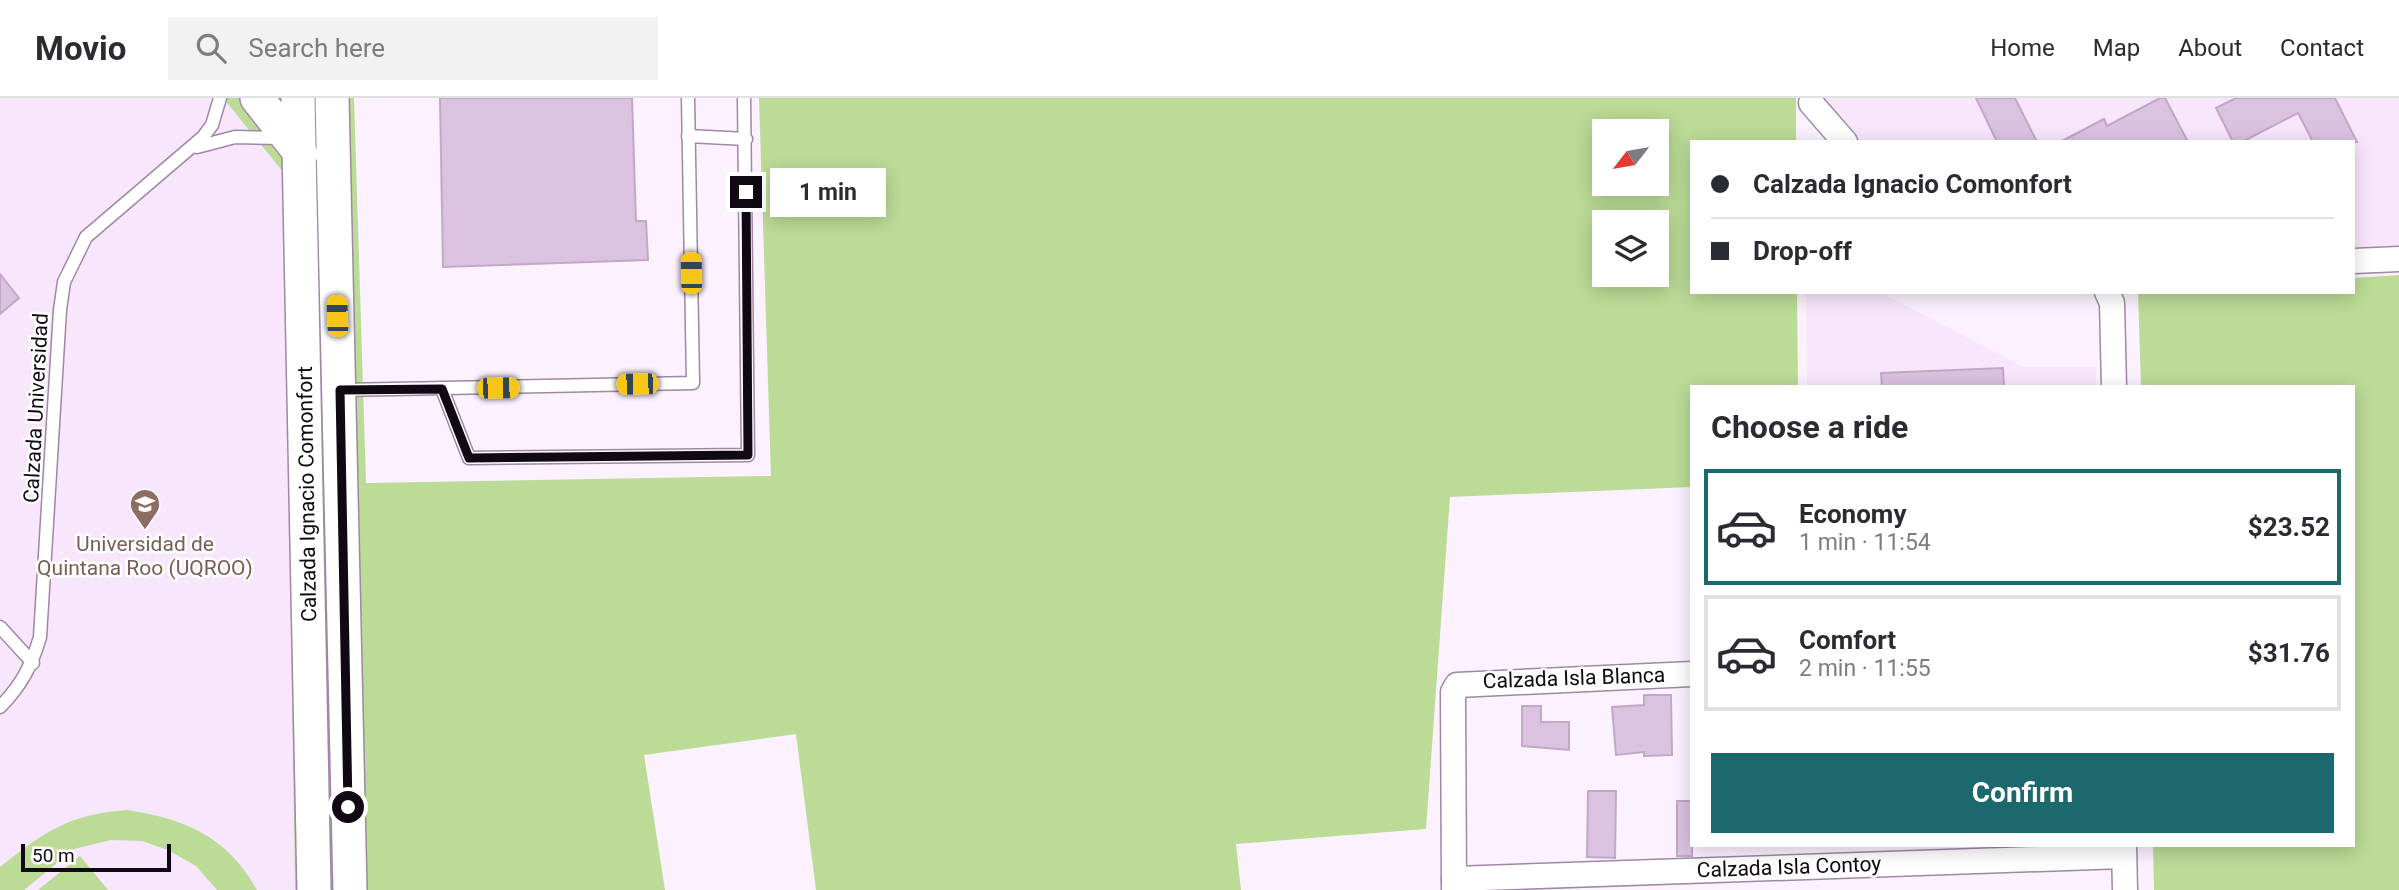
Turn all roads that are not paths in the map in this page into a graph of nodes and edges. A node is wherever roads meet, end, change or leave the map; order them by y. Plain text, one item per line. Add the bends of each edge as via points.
1 (220, 98) edge
2 (257, 98) edge
3 (298, 98) edge
4 (332, 98) edge
5 (688, 98) edge
6 (744, 98) edge
7 (1811, 103) dead end
8 (688, 136) junction
9 (746, 139) junction
10 (1842, 140) edge
11 (295, 146) junction
12 (187, 152) junction
13 (2399, 259) edge
14 (2355, 261) edge
15 (2109, 294) edge
16 (2114, 385) edge
17 (442, 389) junction
18 (340, 390) junction
19 (0, 627) edge
20 (33, 663) junction
21 (1690, 674) edge
22 (0, 707) edge
23 (2124, 851) edge
24 (1454, 884) edge
25 (314, 890) edge
26 (350, 890) edge
27 (2125, 890) edge

1 - 12 lane, Calzada Universidad via 212,125
2 - 11 main road
3 - 11 main road, Calzada Ignacio Comonfort
4 - 18 main road, Calzada Ignacio Comonfort
5 - 8 lane
6 - 9 lane
7 - 10 street
8 - 9 lane
8 - 17 lane via 692,383
9 - 17 lane via 748,455 469,458
11 - 12 lane, Calzada Universidad via 235,137 206,142
11 - 25 main road, Calzada Ignacio Comonfort
12 - 20 lane, Calzada Universidad via 86,237 64,282 45,583
13 - 14 street
15 - 16 street
17 - 18 lane
18 - 26 main road, Calzada Ignacio Comonfort
19 - 20 lane
20 - 22 lane, Calzada Universidad
21 - 24 street, Calzada Isla Blanca via 1457,685 1453,692
23 - 24 street, Calzada Isla Contoy
23 - 27 street

